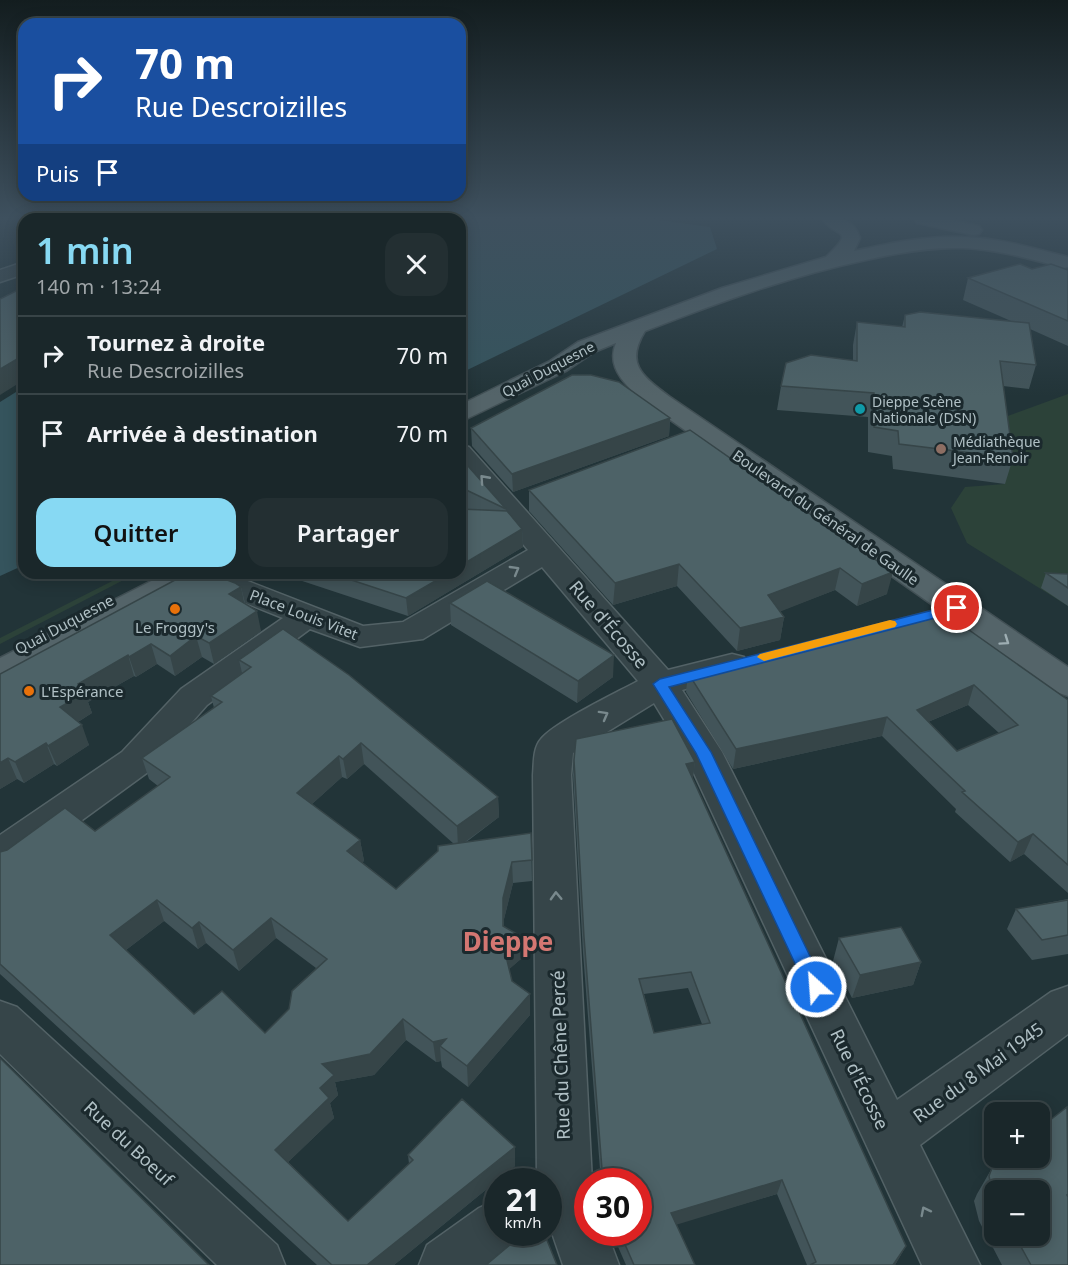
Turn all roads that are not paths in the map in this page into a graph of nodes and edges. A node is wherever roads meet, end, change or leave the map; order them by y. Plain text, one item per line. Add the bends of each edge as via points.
1 (770, 278) edge
2 (637, 327) junction
3 (578, 382) edge
4 (613, 386) edge
5 (661, 402) junction
6 (466, 412) edge
7 (466, 426) edge
8 (466, 458) edge
9 (547, 551) junction
10 (149, 579) edge
11 (179, 579) edge
12 (214, 579) edge
13 (957, 608) junction
14 (307, 616) junction
15 (918, 617) edge
16 (0, 658) edge
17 (758, 658) edge
18 (0, 672) edge
19 (660, 684) junction
20 (1068, 684) edge
21 (0, 857) edge
22 (1068, 1007) edge
23 (0, 1022) edge
24 (888, 1137) junction
25 (556, 1168) edge
26 (562, 1197) edge
27 (484, 1237) edge
28 (951, 1264) edge
29 (257, 1265) edge
30 (447, 1265) edge
31 (591, 1265) edge

1 - 2 main road, Quai Duquesne
2 - 5 main road, Boulevard du Général de Gaulle via 625,348 628,373
2 - 6 main road, Quai Duquesne via 586,347 558,366
3 - 7 main road, Quai Duquesne via 548,385
4 - 5 main road
5 - 13 main road, Boulevard du Général de Gaulle via 693,438
9 -> 8 street, Rue d'Écosse via 518,502
14 -> 9 street, Place Louis Vitet via 360,638 411,632
9 - 19 street, Rue d'Écosse
10 - 16 main road, Quai Duquesne
11 - 18 main road, Quai Duquesne
12 - 14 street, Place Louis Vitet
13 - 15 street
13 -> 20 main road, Boulevard du Général de Gaulle
14 - 21 street via 194,697 135,762
17 - 19 street
19 - 24 street, Rue d'Écosse via 703,752
25 -> 19 street, Rue du Chêne Percé via 552,775 555,747
22 - 24 street, Rue du 8 Mai 1945
23 - 29 street, Rue du Boeuf
28 -> 24 street, Rue d'Écosse
26 - 31 street, Rue du Chêne Percé
27 - 30 street

